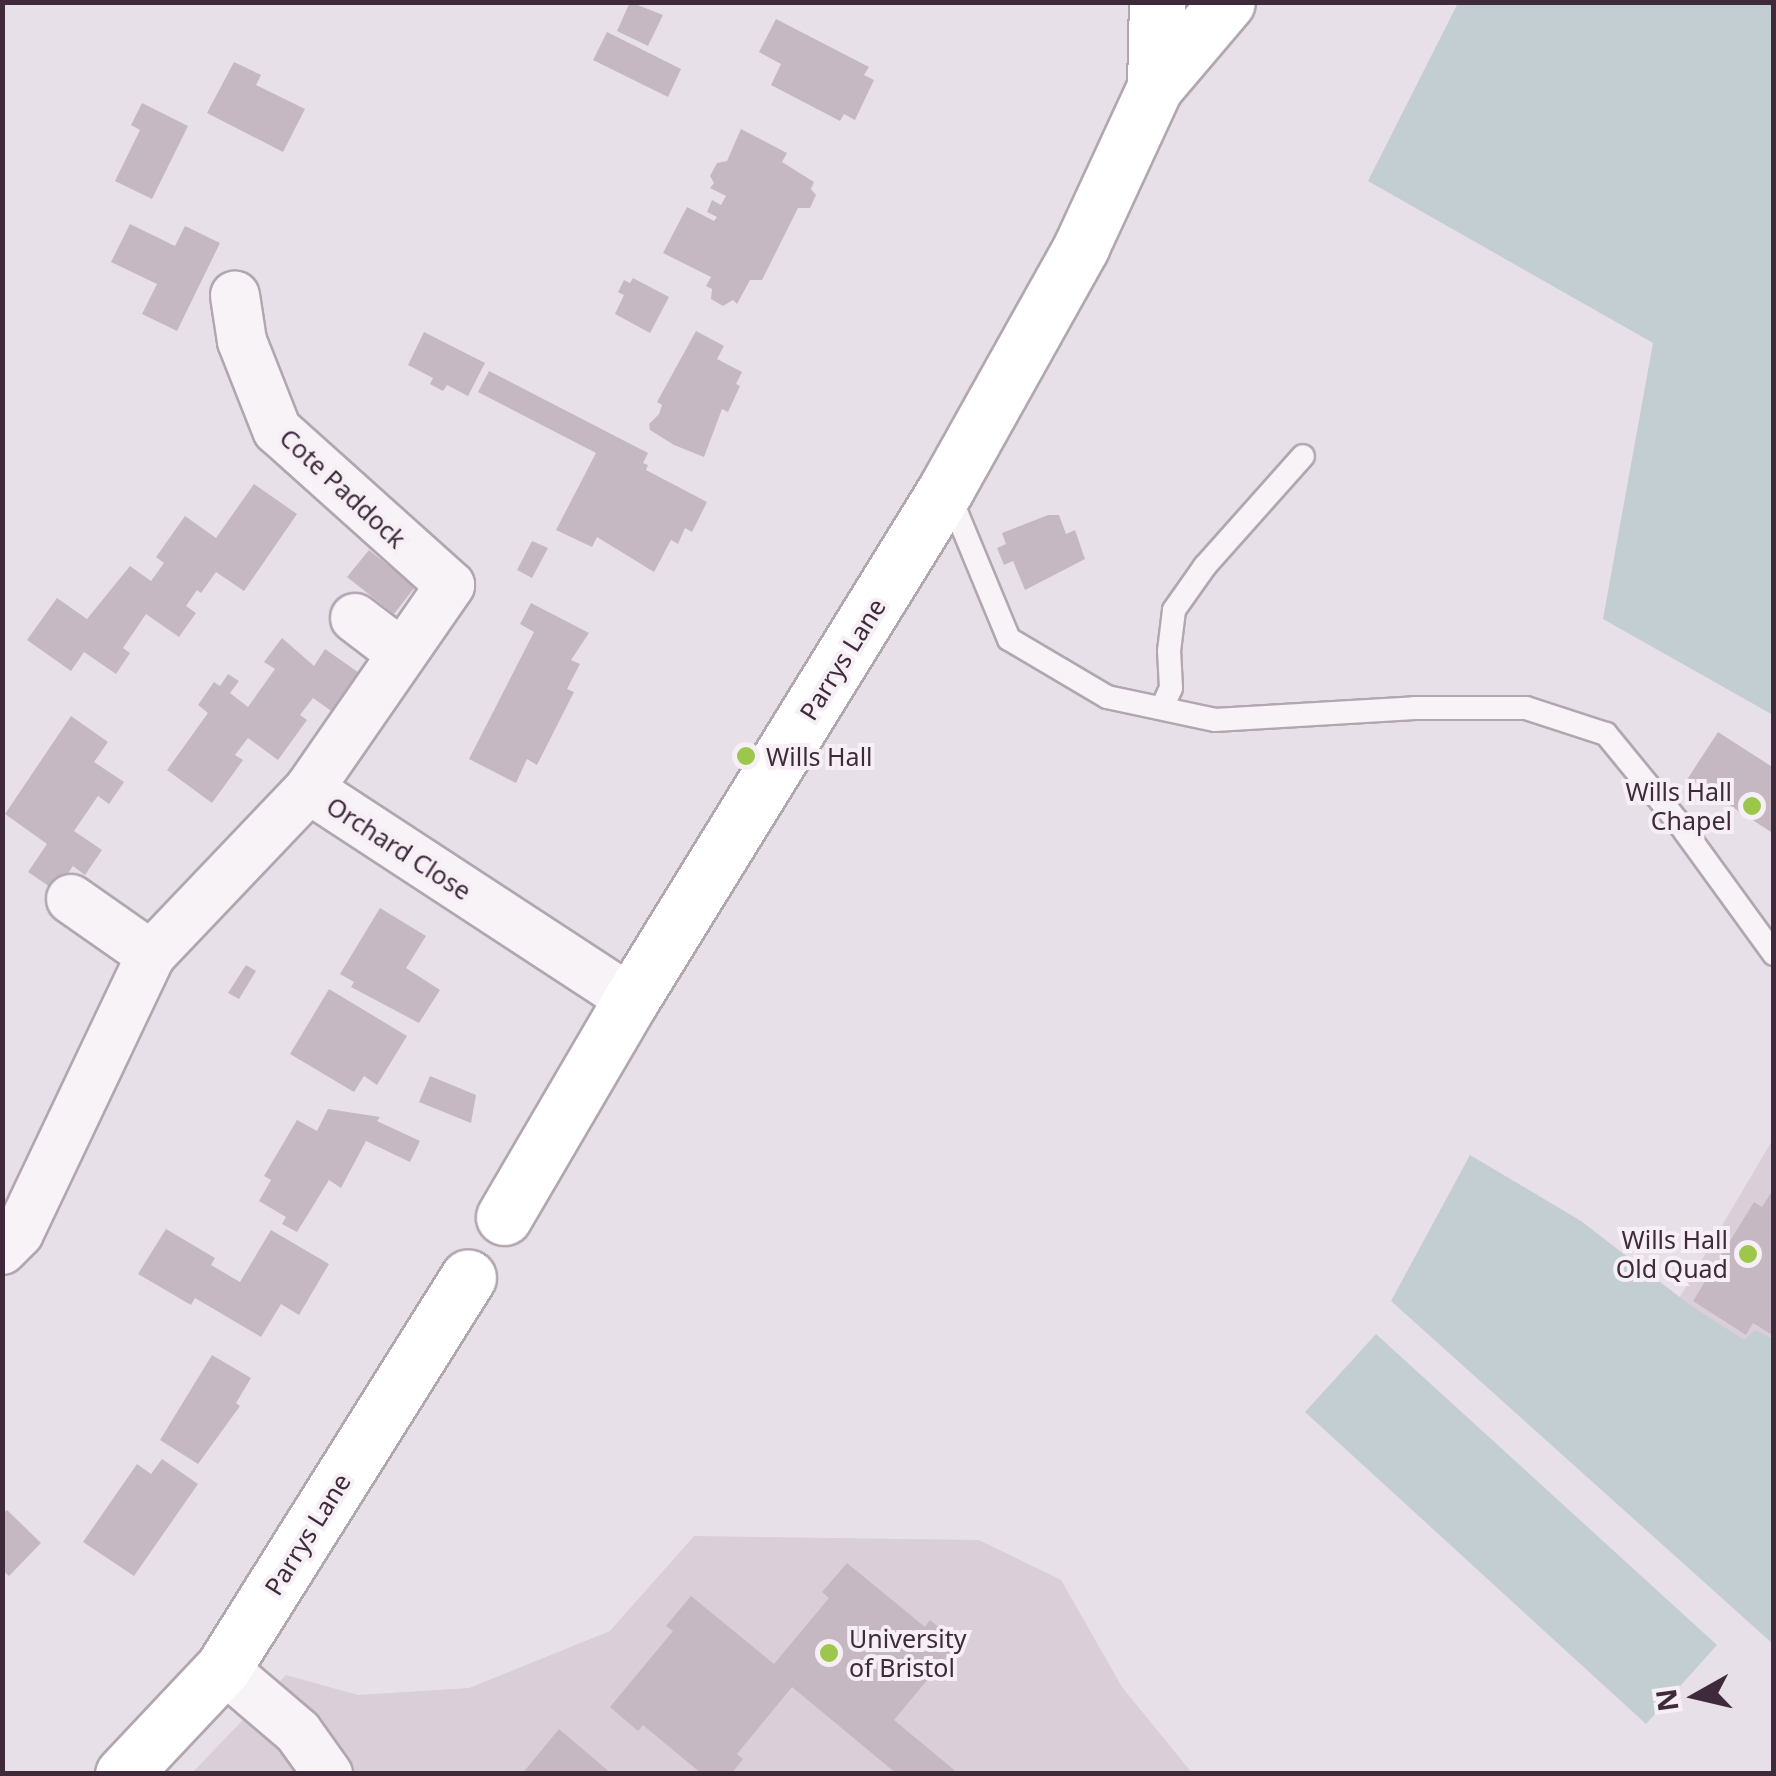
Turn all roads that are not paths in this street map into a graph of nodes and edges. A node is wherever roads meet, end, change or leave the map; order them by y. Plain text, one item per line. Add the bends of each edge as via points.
1 (1156, 2) edge
2 (1228, 2) edge
3 (1155, 87) junction
4 (235, 296) dead end
5 (1303, 456) dead end
6 (946, 489) junction
7 (355, 618) dead end
8 (401, 653) junction
9 (1162, 708) junction
10 (310, 789) junction
11 (72, 899) dead end
12 (1774, 954) edge
13 (152, 955) junction
14 (631, 1000) junction
15 (2, 1250) edge
16 (223, 1668) junction
17 (123, 1774) edge
18 (328, 1774) edge

1 - 3 main road, Parrys Lane
2 - 3 main road, Parrys Lane
3 - 6 main road, Parrys Lane via 1080,247
4 - 8 street, Cote Paddock via 242,341 277,430 450,585
5 - 9 lane via 1174,610 1171,688
6 - 9 lane via 1009,639 1108,697
6 - 14 main road, Parrys Lane
7 - 8 street
8 - 10 street, Cote Paddock
9 - 12 lane via 1215,720 1526,708 1606,734
10 - 13 street, Orchard Close
10 - 14 street, Orchard Close
11 - 13 street
13 - 15 street, Orchard Close via 19,1233
14 - 16 main road, Parrys Lane via 504,1217 512,1237 491,1274 468,1276
16 - 17 main road, Parrys Lane
16 - 18 street via 298,1732

